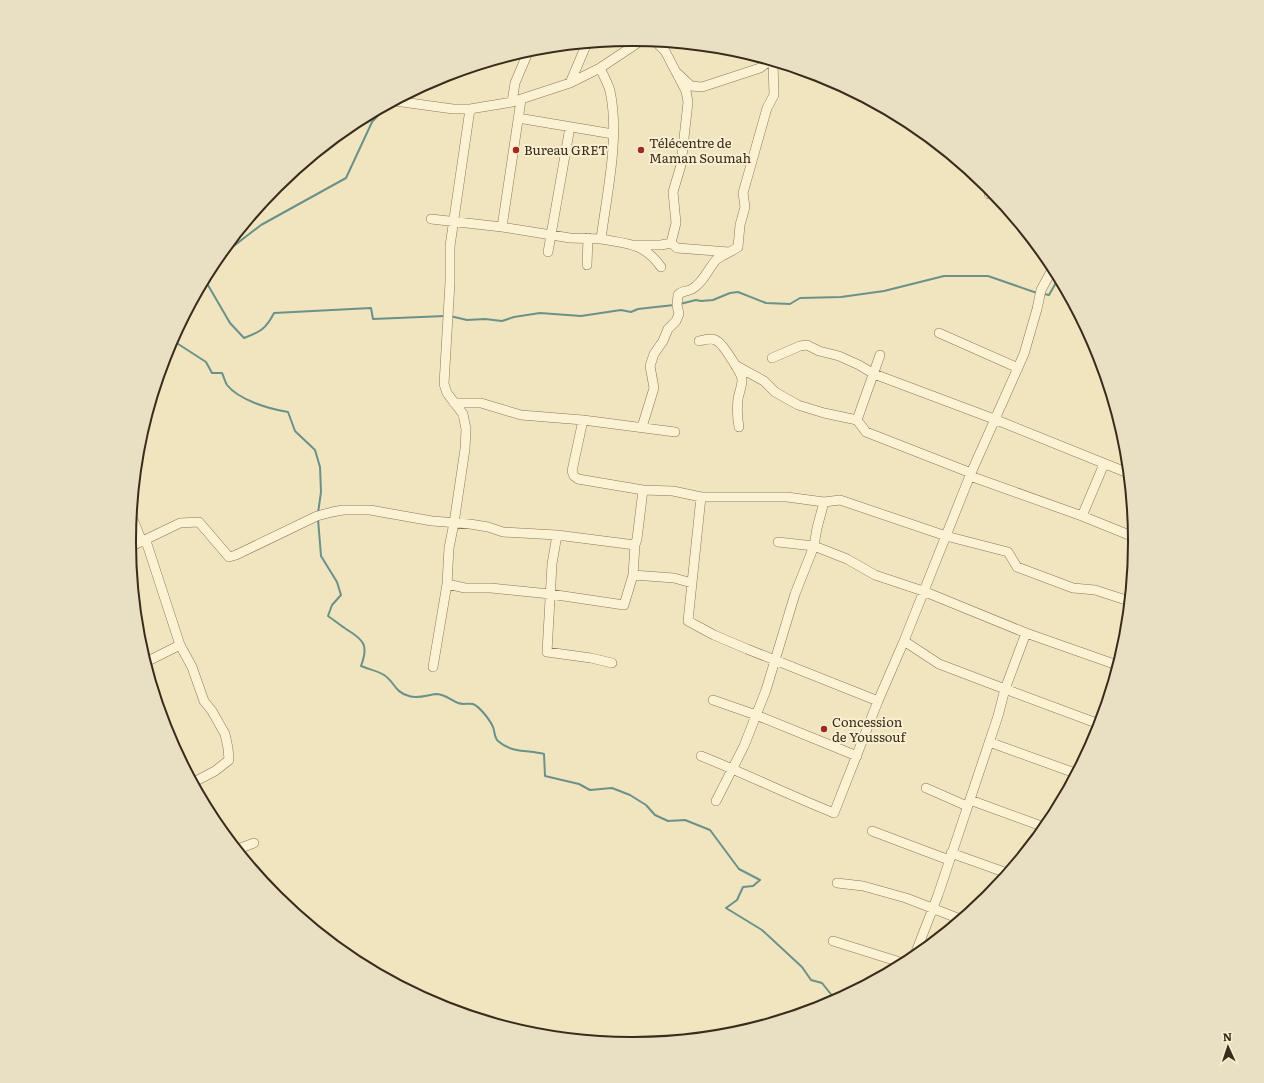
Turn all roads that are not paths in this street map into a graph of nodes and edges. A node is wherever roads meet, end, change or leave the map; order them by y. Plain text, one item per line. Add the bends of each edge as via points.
1 (633, 46) edge
2 (661, 47) edge
3 (584, 48) edge
4 (527, 58) edge
5 (765, 64) edge
6 (773, 67) edge
7 (600, 68) junction
8 (676, 72) junction
9 (570, 84) junction
10 (516, 101) junction
11 (403, 102) edge
12 (470, 109) junction
13 (518, 118) junction
14 (570, 126) junction
15 (613, 134) junction
16 (432, 219) dead end
17 (453, 222) junction
18 (502, 227) junction
19 (552, 234) junction
20 (588, 238) junction
21 (601, 239) junction
22 (670, 243) junction
23 (634, 244) junction
24 (548, 252) dead end
25 (730, 252) junction
26 (587, 265) dead end
27 (661, 267) dead end
28 (1049, 275) edge
29 (940, 333) dead end
30 (699, 341) dead end
31 (880, 355) dead end
32 (772, 358) dead end
33 (735, 365) junction
34 (1018, 368) junction
35 (874, 374) junction
36 (454, 403) junction
37 (994, 419) junction
38 (583, 420) junction
39 (857, 420) junction
40 (642, 427) junction
41 (739, 427) dead end
42 (675, 432) dead end
43 (1104, 464) junction
44 (1122, 471) edge
45 (971, 475) junction
46 (643, 490) junction
47 (701, 497) junction
48 (824, 502) junction
49 (1082, 516) junction
50 (454, 523) junction
51 (137, 527) edge
52 (1128, 534) edge
53 (557, 535) junction
54 (946, 536) junction
55 (144, 541) junction
56 (778, 542) dead end
57 (136, 544) edge
58 (635, 545) junction
59 (814, 546) junction
60 (632, 575) junction
61 (692, 583) junction
62 (447, 584) junction
63 (924, 591) junction
64 (550, 594) junction
65 (1124, 599) edge
66 (1026, 634) junction
67 (904, 641) junction
68 (180, 645) junction
69 (151, 660) edge
70 (776, 660) junction
71 (612, 663) dead end
72 (1112, 663) edge
73 (433, 667) dead end
74 (1005, 689) junction
75 (713, 700) dead end
76 (878, 701) junction
77 (756, 715) junction
78 (1093, 722) edge
79 (989, 742) junction
80 (701, 756) dead end
81 (857, 756) junction
82 (732, 768) junction
83 (1070, 771) edge
84 (198, 780) edge
85 (926, 788) dead end
86 (716, 801) dead end
87 (968, 804) junction
88 (1038, 825) edge
89 (872, 831) dead end
90 (254, 843) dead end
91 (242, 847) edge
92 (950, 856) junction
93 (1002, 871) edge
94 (837, 883) dead end
95 (933, 908) junction
96 (955, 917) edge
97 (833, 941) dead end
98 (919, 945) edge
99 (895, 961) edge

1 - 7 street
2 - 8 street
3 - 9 street
4 - 10 street via 516,83
5 - 8 street via 702,87 691,86
6 - 25 street via 774,95 767,108 743,193 745,207 738,247
7 - 9 street
7 - 15 street via 609,90
8 - 22 street via 686,91 688,102 681,165 674,192 676,223
9 - 10 street
10 - 12 street
10 - 13 street
11 - 12 street
12 - 17 street
13 - 14 street
13 - 18 street
14 - 15 street
14 - 19 street
15 - 21 street
16 - 17 street
17 - 18 street
17 - 36 street via 444,384
18 - 19 street
19 - 20 street
19 - 24 street
20 - 21 street
20 - 26 street
21 - 23 street
22 - 23 street
22 - 25 street via 677,248
23 - 27 street via 653,255
25 - 40 street via 718,259 692,289 678,295 679,314 654,354 650,366 654,388
28 - 34 street via 1040,293 1038,309
29 - 34 street
30 - 33 street via 717,341
31 - 35 street
32 - 35 street via 806,345 839,356
33 - 39 street via 764,381 775,392 798,405
33 - 41 street via 742,379 738,399
34 - 37 street
35 - 37 street
35 - 39 street
36 - 38 street via 481,403 520,415
36 - 50 street via 466,420 465,449
37 - 43 street
37 - 45 street
38 - 40 street
38 - 46 street via 572,471 574,476
39 - 45 street via 866,432
40 - 42 street
43 - 44 street
43 - 49 street
45 - 49 street
45 - 54 street
46 - 47 street via 673,491
46 - 58 street
47 - 48 street via 787,497
47 - 61 street
48 - 54 street via 840,500
48 - 59 street
49 - 52 street
50 - 53 street via 488,527 503,532
50 - 55 street via 370,510 343,510 317,516 229,557 199,522 180,524
50 - 62 street via 449,548
51 - 55 street
53 - 58 street
53 - 64 street
54 - 63 street
54 - 65 street via 1008,552 1018,568 1073,588 1095,590
55 - 57 street
55 - 68 street
56 - 59 street
58 - 60 street
59 - 63 street via 875,575
59 - 70 street via 795,594
60 - 61 street via 674,578
60 - 64 street via 624,605
61 - 70 street via 688,621 747,650
62 - 64 street via 464,588
62 - 73 street
63 - 66 street
63 - 67 street
64 - 71 street via 547,652
66 - 72 street
66 - 74 street
67 - 74 street via 939,664
67 - 76 street
68 - 69 street
68 - 84 street via 192,667 204,701 225,734 228,748 229,760
70 - 76 street
70 - 77 street
74 - 78 street
74 - 79 street
75 - 77 street
76 - 81 street
77 - 81 street
77 - 82 street
79 - 83 street
79 - 87 street
80 - 82 street
81 - 82 street via 834,813
82 - 86 street
85 - 87 street
87 - 88 street
87 - 92 street
89 - 92 street
90 - 91 street
92 - 93 street
92 - 95 street
94 - 95 street via 863,886
95 - 96 street
95 - 98 street
97 - 99 street

